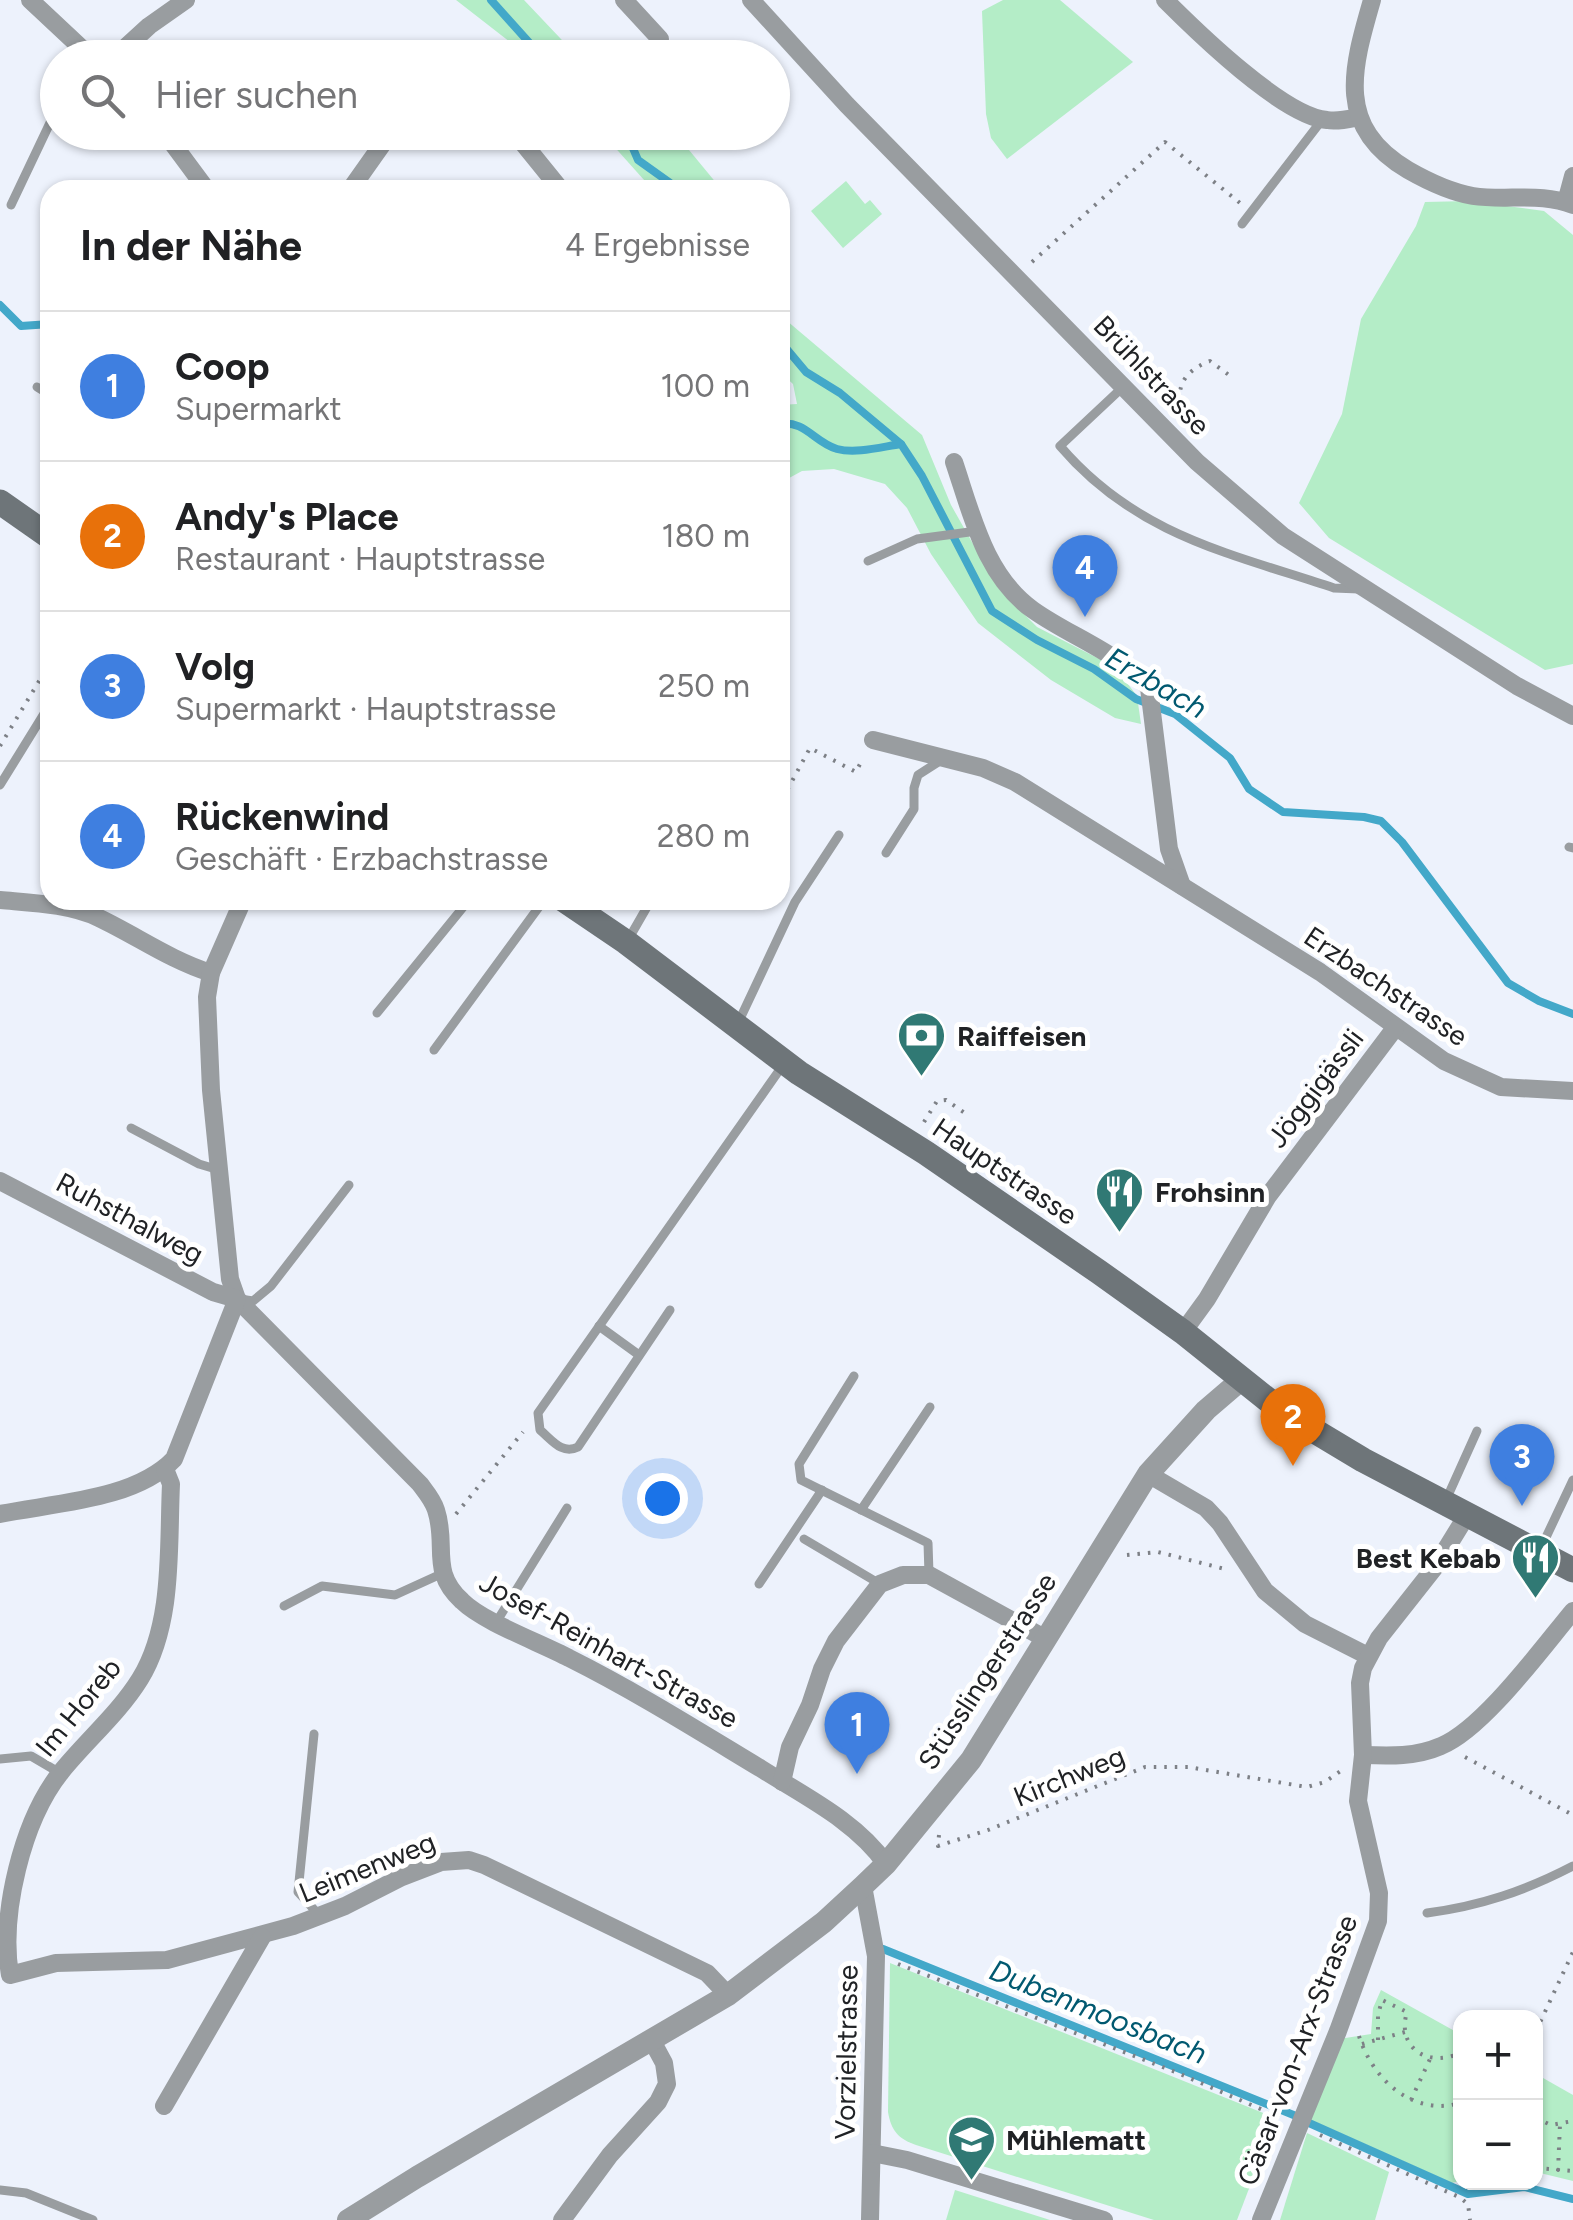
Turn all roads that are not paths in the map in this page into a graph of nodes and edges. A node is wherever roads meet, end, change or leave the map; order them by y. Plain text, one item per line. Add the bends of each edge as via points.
1 (30, 0) edge
2 (186, 0) edge
3 (624, 0) edge
4 (751, 0) edge
5 (1165, 0) edge
6 (1372, 0) edge
7 (660, 38) dead end
8 (71, 40) edge
9 (134, 40) edge
10 (788, 40) edge
11 (790, 42) edge
12 (1358, 117) junction
13 (1322, 120) junction
14 (40, 144) edge
15 (177, 150) edge
16 (378, 150) edge
17 (529, 150) edge
18 (1573, 176) edge
19 (200, 180) edge
20 (357, 180) edge
21 (553, 180) edge
22 (1570, 204) edge
23 (11, 205) dead end
24 (1242, 224) dead end
25 (1124, 386) junction
26 (954, 462) dead end
27 (0, 502) edge
28 (40, 524) edge
29 (969, 532) junction
30 (868, 561) dead end
31 (1364, 589) junction
32 (1573, 716) edge
33 (40, 720) edge
34 (873, 740) road end
35 (946, 758) junction
36 (0, 785) edge
37 (838, 834) dead end
38 (886, 853) dead end
39 (1182, 886) junction
40 (0, 900) edge
41 (40, 904) edge
42 (102, 910) edge
43 (239, 910) edge
44 (461, 910) edge
45 (537, 910) edge
46 (579, 910) edge
47 (645, 910) edge
48 (626, 942) junction
49 (211, 973) junction
50 (376, 1013) dead end
51 (736, 1027) junction
52 (1395, 1028) junction
53 (434, 1050) dead end
54 (784, 1062) junction
55 (1573, 1091) edge
56 (131, 1128) dead end
57 (219, 1170) junction
58 (0, 1181) edge
59 (349, 1185) dead end
60 (237, 1299) junction
61 (670, 1310) dead end
62 (599, 1326) junction
63 (1183, 1332) junction
64 (640, 1355) junction
65 (854, 1376) dead end
66 (1241, 1380) junction
67 (930, 1407) dead end
68 (1477, 1431) dead end
69 (165, 1469) junction
70 (1148, 1474) junction
71 (1573, 1480) edge
72 (822, 1490) junction
73 (567, 1508) dead end
74 (1456, 1509) junction
75 (861, 1510) junction
76 (0, 1514) edge
77 (804, 1538) dead end
78 (1538, 1552) junction
79 (1573, 1570) edge
80 (441, 1574) junction
81 (929, 1575) junction
82 (759, 1584) dead end
83 (880, 1584) junction
84 (284, 1606) dead end
85 (1573, 1611) edge
86 (498, 1621) junction
87 (1046, 1639) junction
88 (1368, 1656) junction
89 (314, 1734) dead end
90 (1364, 1755) junction
91 (0, 1758) edge
92 (60, 1773) junction
93 (782, 1782) junction
94 (886, 1864) junction
95 (1573, 1866) edge
96 (863, 1886) junction
97 (1427, 1913) dead end
98 (320, 1916) junction
99 (262, 1937) junction
100 (5, 1977) edge
101 (728, 1995) junction
102 (651, 2039) junction
103 (164, 2106) dead end
104 (872, 2154) junction
105 (0, 2190) edge
106 (93, 2220) edge
107 (348, 2220) edge
108 (562, 2220) edge
109 (870, 2220) edge
110 (1104, 2220) edge
111 (1261, 2220) edge

1 - 8 street
2 - 9 street
3 - 7 street
4 - 10 street, Brühlstrasse
5 - 13 street via 1245,74
6 - 12 street via 1354,75
11 - 25 street, Brühlstrasse
12 - 13 street
12 - 22 street via 1386,155 1442,188
13 - 24 lane
14 - 23 lane
15 - 19 street
16 - 20 street
17 - 21 street
18 - 22 street
25 - 31 street, Brühlstrasse via 1250,510
25 - 31 lane via 1060,446 1084,474 1132,512 1178,536 1334,588
26 - 29 street
27 - 28 main road
29 - 30 lane via 917,539
29 - 39 street via 1018,598 1133,670 1149,688 1169,850
31 - 32 street, Brühlstrasse
33 - 36 lane
34 - 35 street, Erzbachstrasse
35 - 38 lane via 918,775 914,810
35 - 39 street, Erzbachstrasse via 1015,782
37 - 51 lane via 795,902
39 - 52 street, Erzbachstrasse
40 - 41 street
42 - 49 street via 174,960
43 - 49 street
44 - 50 lane
45 - 53 lane
46 - 48 main road, Hauptstrasse
47 - 48 lane
48 - 51 main road, Hauptstrasse
49 - 57 street via 208,1029
51 - 54 main road, Hauptstrasse
52 - 55 street, Erzbachstrasse via 1444,1062 1501,1088
52 - 63 street, Jöggigässli via 1268,1196
54 - 62 lane
54 - 63 main road, Hauptstrasse
56 - 57 lane
57 - 60 street
58 - 60 street, Ruhsthalweg
59 - 60 lane via 271,1286 253,1300
60 - 69 street
60 - 80 street, Josef-Reinhart-Strasse via 420,1484 435,1505
61 - 64 lane
62 - 64 lane
62 - 64 lane via 538,1413 540,1430 563,1450 578,1447
63 - 66 main road, Hauptstrasse
65 - 72 lane via 799,1464 801,1480
66 - 70 street, Stüsslingerstrasse
66 - 74 main road, Hauptstrasse via 1300,1423
67 - 75 lane
68 - 74 lane
69 - 76 street via 100,1496
69 - 92 street, Im Horeb via 171,1484 165,1600 155,1643 141,1678
70 - 87 street, Stüsslingerstrasse
70 - 88 street via 1206,1508 1265,1591 1305,1624
71 - 78 lane
72 - 75 lane
72 - 82 lane
73 - 86 lane
74 - 78 main road, Hauptstrasse
74 - 88 street, Cäsar-von-Arx-Strasse via 1435,1566
75 - 81 lane via 928,1543
77 - 83 lane
78 - 79 main road, Hauptstrasse
80 - 84 lane via 396,1595 322,1586
80 - 86 street, Josef-Reinhart-Strasse via 466,1606
81 - 83 street
81 - 87 street
83 - 93 street via 822,1669
85 - 90 street via 1484,1713 1444,1745 1404,1756
86 - 93 street, Josef-Reinhart-Strasse via 611,1679
87 - 94 street, Stüsslingerstrasse via 971,1760
88 - 90 street, Cäsar-von-Arx-Strasse via 1360,1683
89 - 98 lane via 298,1892
90 - 111 street, Cäsar-von-Arx-Strasse via 1358,1800 1378,1920
91 - 92 lane via 31,1756
92 - 100 street, Im Horeb via 30,1827 17,1874
93 - 94 street, Josef-Reinhart-Strasse via 848,1824
94 - 96 street, Stüsslingerstrasse
95 - 97 lane via 1506,1897
96 - 101 street, Stüsslingerstrasse
96 - 104 street, Vorzielstrasse via 876,1956
98 - 99 street, Leimenweg
98 - 101 street, Leimenweg via 427,1866 469,1860 707,1973
99 - 100 street, Leimenweg via 167,1960 56,1963
99 - 103 street
101 - 102 street, Stüsslingerstrasse
102 - 107 street, Stüsslingerstrasse
102 - 108 street via 667,2084
104 - 109 street, Vorzielstrasse
104 - 110 street
105 - 106 lane via 26,2193

